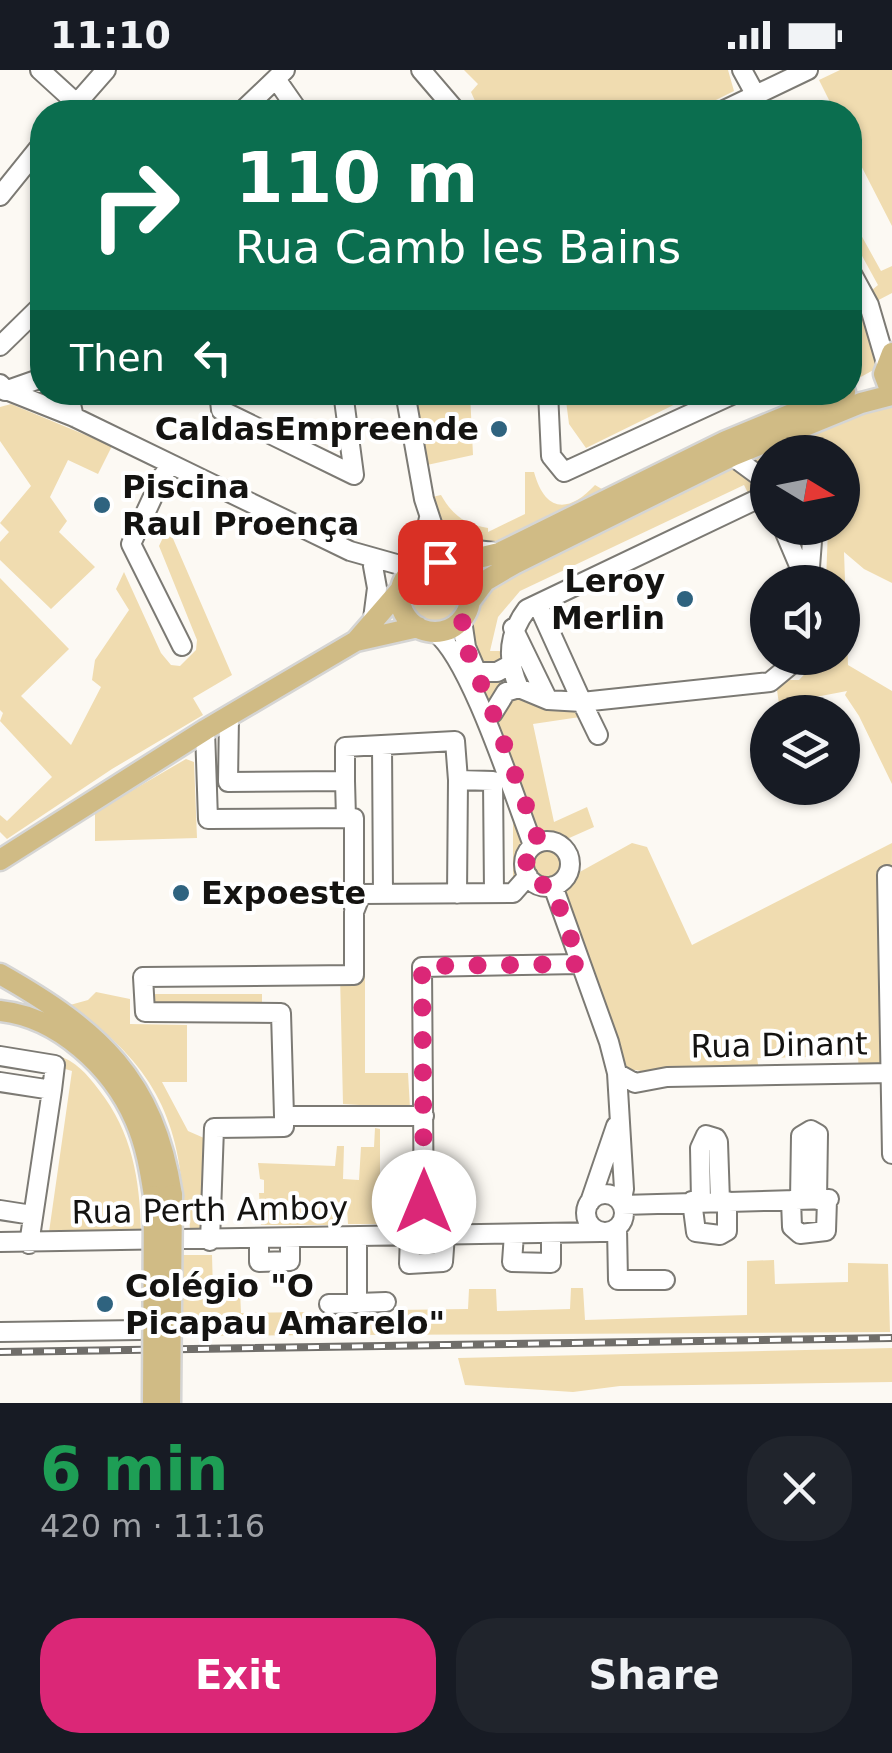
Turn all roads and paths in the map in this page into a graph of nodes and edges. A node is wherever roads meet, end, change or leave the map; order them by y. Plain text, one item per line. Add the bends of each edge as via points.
1 (40, 70) edge
2 (106, 70) edge
3 (421, 70) edge
4 (742, 70) edge
5 (808, 70) edge
6 (281, 74) edge
7 (755, 95) junction
8 (68, 100) edge
9 (84, 100) edge
10 (254, 100) edge
11 (293, 100) edge
12 (445, 100) edge
13 (745, 100) edge
14 (758, 100) edge
15 (30, 159) edge
16 (0, 196) edge
17 (862, 292) edge
18 (869, 305) junction
19 (30, 316) edge
20 (892, 327) edge
21 (0, 346) edge
22 (887, 364) edge
23 (30, 381) edge
24 (862, 382) edge
25 (2, 389) edge
26 (892, 395) edge
27 (30, 400) edge
28 (862, 403) edge
29 (43, 405) edge
30 (71, 405) edge
31 (221, 405) edge
32 (345, 405) edge
33 (407, 405) edge
34 (549, 405) edge
35 (712, 405) edge
36 (816, 405) edge
37 (856, 405) edge
38 (74, 417) junction
39 (783, 435) edge
40 (750, 449) edge
41 (732, 456) junction
42 (170, 464) junction
43 (750, 469) edge
44 (750, 503) edge
45 (430, 526) junction
46 (500, 553) junction
47 (376, 561) junction
48 (447, 564) junction
49 (409, 577) junction
50 (538, 605) junction
51 (466, 610) junction
52 (373, 619) junction
53 (513, 628) junction
54 (426, 629) junction
55 (356, 641) junction
56 (182, 646) dead end
57 (510, 665) junction
58 (476, 672) junction
59 (778, 675) edge
60 (519, 688) junction
61 (548, 700) junction
62 (582, 702) junction
63 (493, 713) junction
64 (228, 716) junction
65 (205, 730) junction
66 (598, 735) dead end
67 (382, 745) junction
68 (345, 780) junction
69 (458, 780) junction
70 (346, 818) junction
71 (536, 843) junction
72 (0, 860) edge
73 (887, 875) dead end
74 (528, 876) junction
75 (552, 886) junction
76 (384, 894) junction
77 (457, 894) junction
78 (494, 894) junction
79 (354, 912) junction
80 (889, 922) edge
81 (580, 964) junction
82 (0, 974) edge
83 (281, 976) junction
84 (0, 1011) edge
85 (281, 1013) junction
86 (0, 1056) edge
87 (617, 1074) junction
88 (892, 1074) edge
89 (0, 1082) edge
90 (52, 1090) junction
91 (284, 1116) junction
92 (424, 1116) junction
93 (619, 1116) junction
94 (892, 1154) edge
95 (162, 1196) junction
96 (813, 1200) dead end
97 (590, 1202) junction
98 (0, 1210) edge
99 (32, 1216) junction
100 (617, 1217) junction
101 (551, 1233) junction
102 (514, 1234) junction
103 (445, 1235) junction
104 (417, 1236) junction
105 (357, 1237) junction
106 (210, 1240) junction
107 (0, 1242) edge
108 (28, 1244) junction
109 (666, 1280) dead end
110 (386, 1302) dead end
111 (357, 1303) junction
112 (330, 1304) dead end
113 (140, 1330) dead end
114 (0, 1332) edge
115 (153, 1403) edge
116 (170, 1403) edge

1 - 8 street
2 - 9 street
3 - 12 street
4 - 7 street
5 - 7 street
6 - 10 street
6 - 11 street
7 - 13 street
7 - 14 street
15 - 16 street
17 - 18 street
18 - 20 street
18 - 22 street
19 - 21 street
22 - 24 main road
22 - 26 main road
23 - 25 street
25 - 27 street
26 - 28 main road
29 - 38 street
30 - 38 street
31 - 32 street via 354,475
33 - 45 street
34 - 35 street via 551,456 564,472
36 - 46 main road via 726,441
37 - 39 main road
38 - 42 street
40 - 41 main road
41 - 43 street
41 - 51 main road via 514,564 485,581
42 - 47 street
42 - 56 street via 131,544
44 - 50 street
45 - 46 street via 467,549
45 - 47 street
45 - 48 street
45 - 49 street
46 - 48 main road
47 - 49 street
47 - 52 street
48 - 49 main road via 433,562
48 - 51 main road via 466,581
49 - 52 main road
49 - 54 main road via 404,612
50 - 53 street via 526,609
50 - 62 street
51 - 54 main road via 451,628
51 - 58 street via 467,652
52 - 55 main road
53 - 57 street
53 - 61 street
54 - 55 main road
54 - 71 street via 450,644
55 - 64 main road
57 - 58 street
57 - 60 street
58 - 63 street
59 - 62 street via 770,682
60 - 61 street
60 - 63 street via 506,692
61 - 62 street
62 - 66 street
63 - 71 street
64 - 65 main road
64 - 68 street via 228,782
65 - 70 street via 208,818
65 - 72 main road
67 - 68 street via 345,746
67 - 69 street via 455,741
67 - 76 street
68 - 70 street
69 - 77 street
69 - 78 street via 493,780
70 - 79 street via 354,818
71 - 74 street via 524,860
71 - 75 street via 558,843 570,859 566,878
73 - 80 street
74 - 75 street
74 - 78 street via 513,893
75 - 81 street
76 - 77 street
76 - 79 street via 360,894
77 - 78 street
79 - 83 street via 354,975
80 - 88 street
81 - 87 street
81 - 92 street via 422,966
82 - 95 main road via 87,1031 125,1071 150,1109 165,1153
83 - 85 street
83 - 85 street via 143,977 144,1012
84 - 95 main road via 56,1030 112,1082 134,1118
85 - 91 street
86 - 90 street via 55,1066
87 - 88 street, Rua Dinant
87 - 93 street
88 - 94 street
89 - 90 street
90 - 99 street
91 - 92 street
91 - 106 street via 284,1127 214,1128
92 - 104 street
93 - 97 street
93 - 100 street via 624,1189
95 - 115 main road, bridge
95 - 116 main road, bridge
96 - 100 street via 710,1201
97 - 100 street via 608,1194
97 - 100 street via 588,1219
98 - 99 street
99 - 108 street
100 - 101 street, Rua Perth Amboy
100 - 109 street via 618,1280
101 - 102 street, Rua Perth Amboy
101 - 102 street via 550,1262 512,1262
102 - 103 street, Rua Perth Amboy
103 - 104 street, Rua Perth Amboy
103 - 104 street via 443,1262 409,1264
104 - 105 street, Rua Perth Amboy
105 - 106 street, Rua Perth Amboy
105 - 111 street
106 - 108 street, Rua Perth Amboy
107 - 108 street, Rua Perth Amboy
110 - 111 street
111 - 112 street
113 - 114 street

